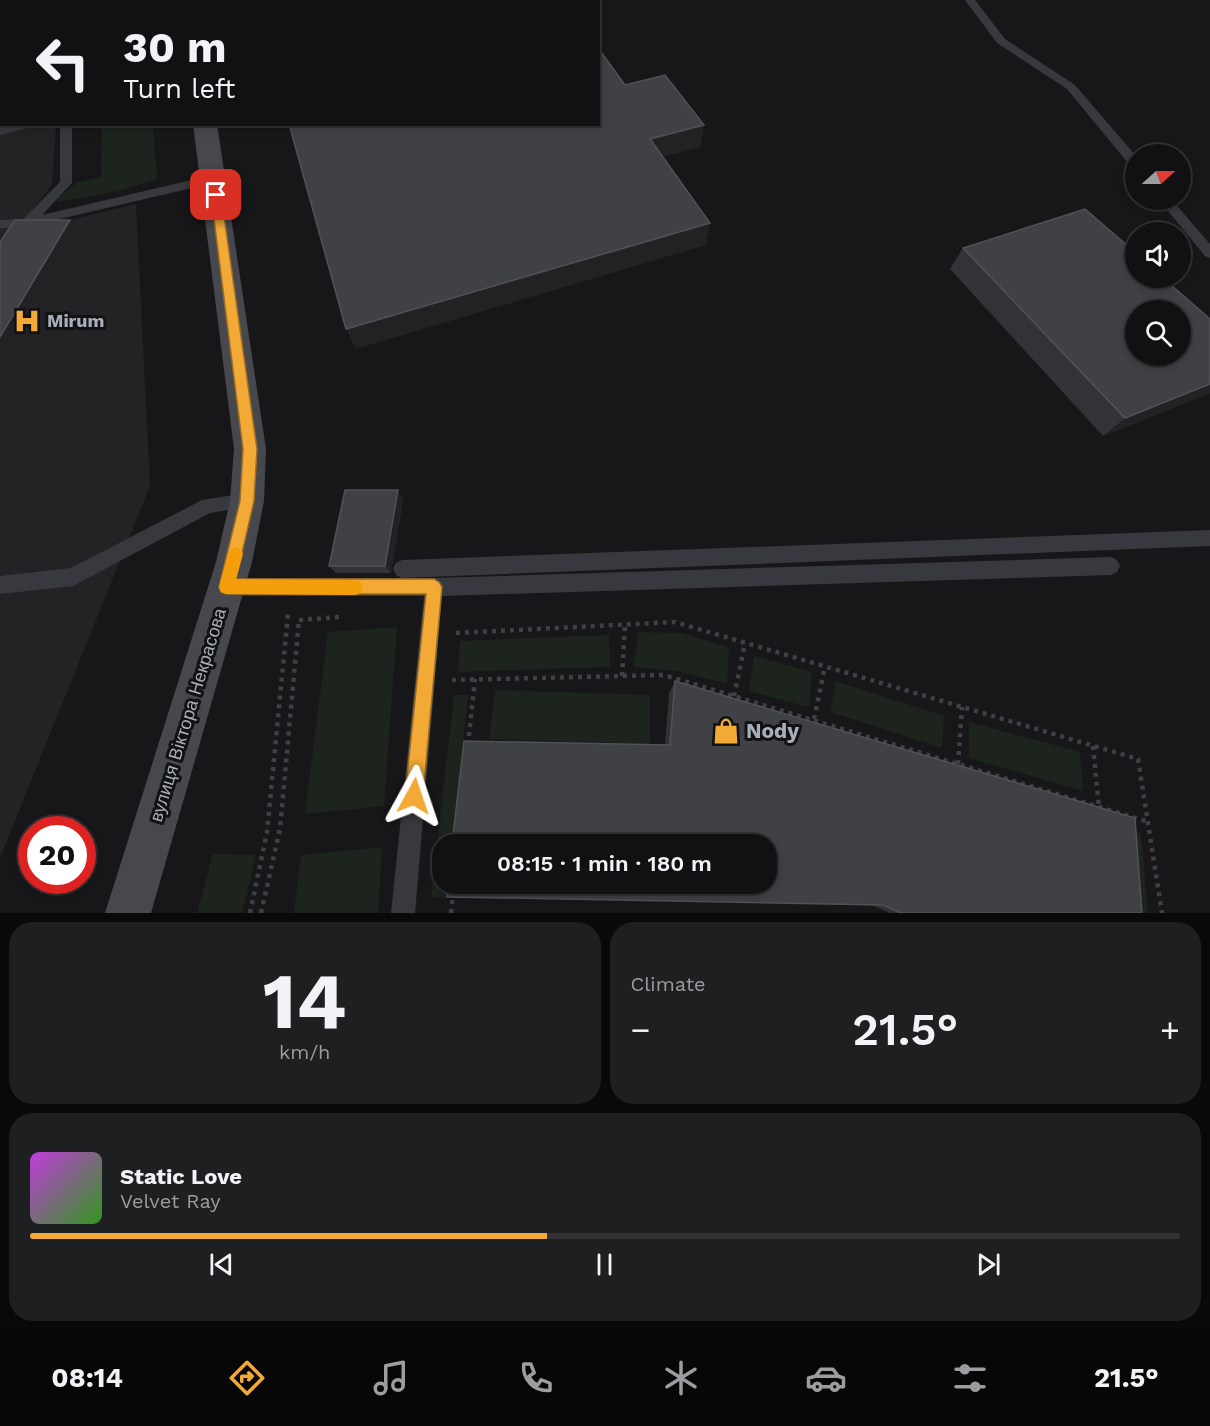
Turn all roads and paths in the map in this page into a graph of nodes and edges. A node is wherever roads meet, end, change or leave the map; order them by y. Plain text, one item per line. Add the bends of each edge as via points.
1 (970, 0) edge
2 (26, 126) edge
3 (66, 126) edge
4 (205, 126) edge
5 (0, 131) edge
6 (1125, 152) edge
7 (213, 179) junction
8 (1173, 210) edge
9 (2, 224) dead end
10 (26, 224) junction
11 (1210, 254) edge
12 (0, 260) edge
13 (247, 501) junction
14 (1210, 538) edge
15 (1111, 566) dead end
16 (402, 569) dead end
17 (0, 585) edge
18 (226, 587) junction
19 (290, 587) junction
20 (434, 587) junction
21 (432, 609) junction
22 (343, 616) dead end
23 (625, 625) junction
24 (745, 643) junction
25 (825, 666) junction
26 (622, 676) junction
27 (475, 679) junction
28 (448, 680) dead end
29 (734, 696) junction
30 (962, 707) junction
31 (814, 719) junction
32 (1093, 746) junction
33 (468, 750) edge
34 (958, 764) junction
35 (1099, 806) junction
36 (1100, 818) edge
37 (1149, 822) junction
38 (453, 894) edge
39 (128, 913) edge
40 (250, 913) edge
41 (261, 913) edge
42 (403, 913) edge
43 (451, 913) edge
44 (1162, 913) edge

1 - 6 lane via 1002,41 1071,87
2 - 5 lane
3 - 10 lane via 66,183
4 - 7 main road, вулиця Віктора Некрасова
7 - 10 lane
7 - 13 main road, вулиця Віктора Некрасова via 250,449
8 - 11 lane
9 - 10 lane
10 - 12 lane
13 - 17 lane via 208,506 73,577
13 - 18 main road, вулиця Віктора Некрасова
14 - 16 lane
15 - 20 lane
18 - 19 lane
18 - 39 main road, вулиця Віктора Некрасова
19 - 20 lane
19 - 40 path via 267,832
20 - 21 lane
21 - 23 path via 454,607 452,633
21 - 42 lane
22 - 41 path via 299,620 280,829
23 - 24 path via 675,622
23 - 26 path
24 - 25 path
24 - 29 path
25 - 30 path
25 - 31 path
26 - 27 path
26 - 29 path via 664,675
27 - 28 path
27 - 33 path
29 - 31 path
30 - 32 path
30 - 34 path
31 - 34 path
32 - 35 path
32 - 37 path via 1138,759
34 - 35 path
35 - 36 path
35 - 37 path
37 - 44 path
38 - 43 path

